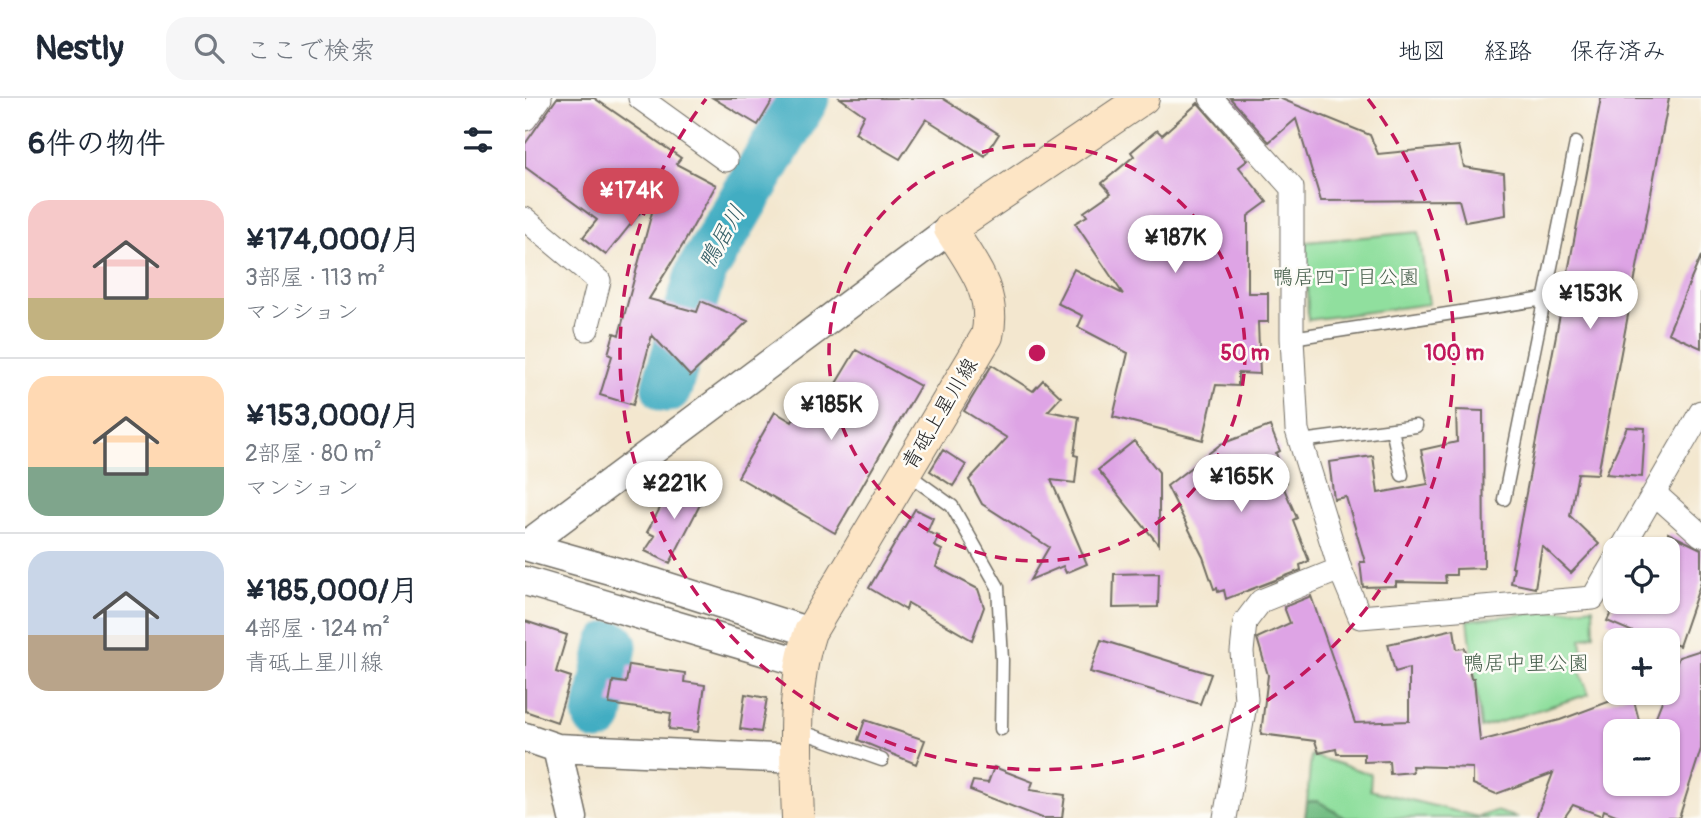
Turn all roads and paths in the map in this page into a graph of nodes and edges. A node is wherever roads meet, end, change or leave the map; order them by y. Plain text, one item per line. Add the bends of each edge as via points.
1 (540, 98) edge
2 (640, 98) edge
3 (1143, 98) edge
4 (1211, 98) edge
5 (525, 119) edge
6 (1576, 143) dead end
7 (726, 160) dead end
8 (525, 219) edge
9 (950, 229) junction
10 (1544, 299) junction
11 (587, 329) dead end
12 (1292, 338) junction
13 (1701, 412) edge
14 (1416, 426) dead end
15 (1392, 429) junction
16 (1301, 441) junction
17 (904, 472) junction
18 (1402, 475) dead end
19 (1654, 493) junction
20 (1504, 499) dead end
21 (1701, 534) edge
22 (1629, 537) edge
23 (525, 546) edge
24 (1340, 569) junction
25 (525, 581) edge
26 (1603, 582) edge
27 (810, 632) junction
28 (800, 662) junction
29 (1001, 729) dead end
30 (525, 737) edge
31 (797, 745) junction
32 (557, 748) junction
33 (883, 760) dead end
34 (573, 818) edge
35 (798, 818) edge
36 (1225, 818) edge

1 - 5 street
2 - 7 street
3 - 9 main road
4 - 12 street via 1291,188
6 - 10 lane
8 - 11 street via 599,281
9 - 17 main road, 青砥上星川線 via 986,287 992,316 987,336
9 - 23 street
10 - 12 lane
10 - 20 lane
12 - 16 street
13 - 19 street
14 - 15 lane
15 - 16 lane
15 - 18 lane
16 - 24 street
17 - 27 main road, 青砥上星川線
17 - 29 lane via 951,506 998,587
19 - 21 street
19 - 22 street
23 - 27 street
24 - 26 street via 1360,617 1594,598
24 - 36 street via 1261,601 1245,622 1246,699
25 - 28 street
27 - 28 main road, 青砥上星川線
28 - 31 main road, 青砥上星川線
30 - 32 street
31 - 32 street
31 - 33 lane
31 - 35 main road, 青砥上星川線
32 - 34 street

